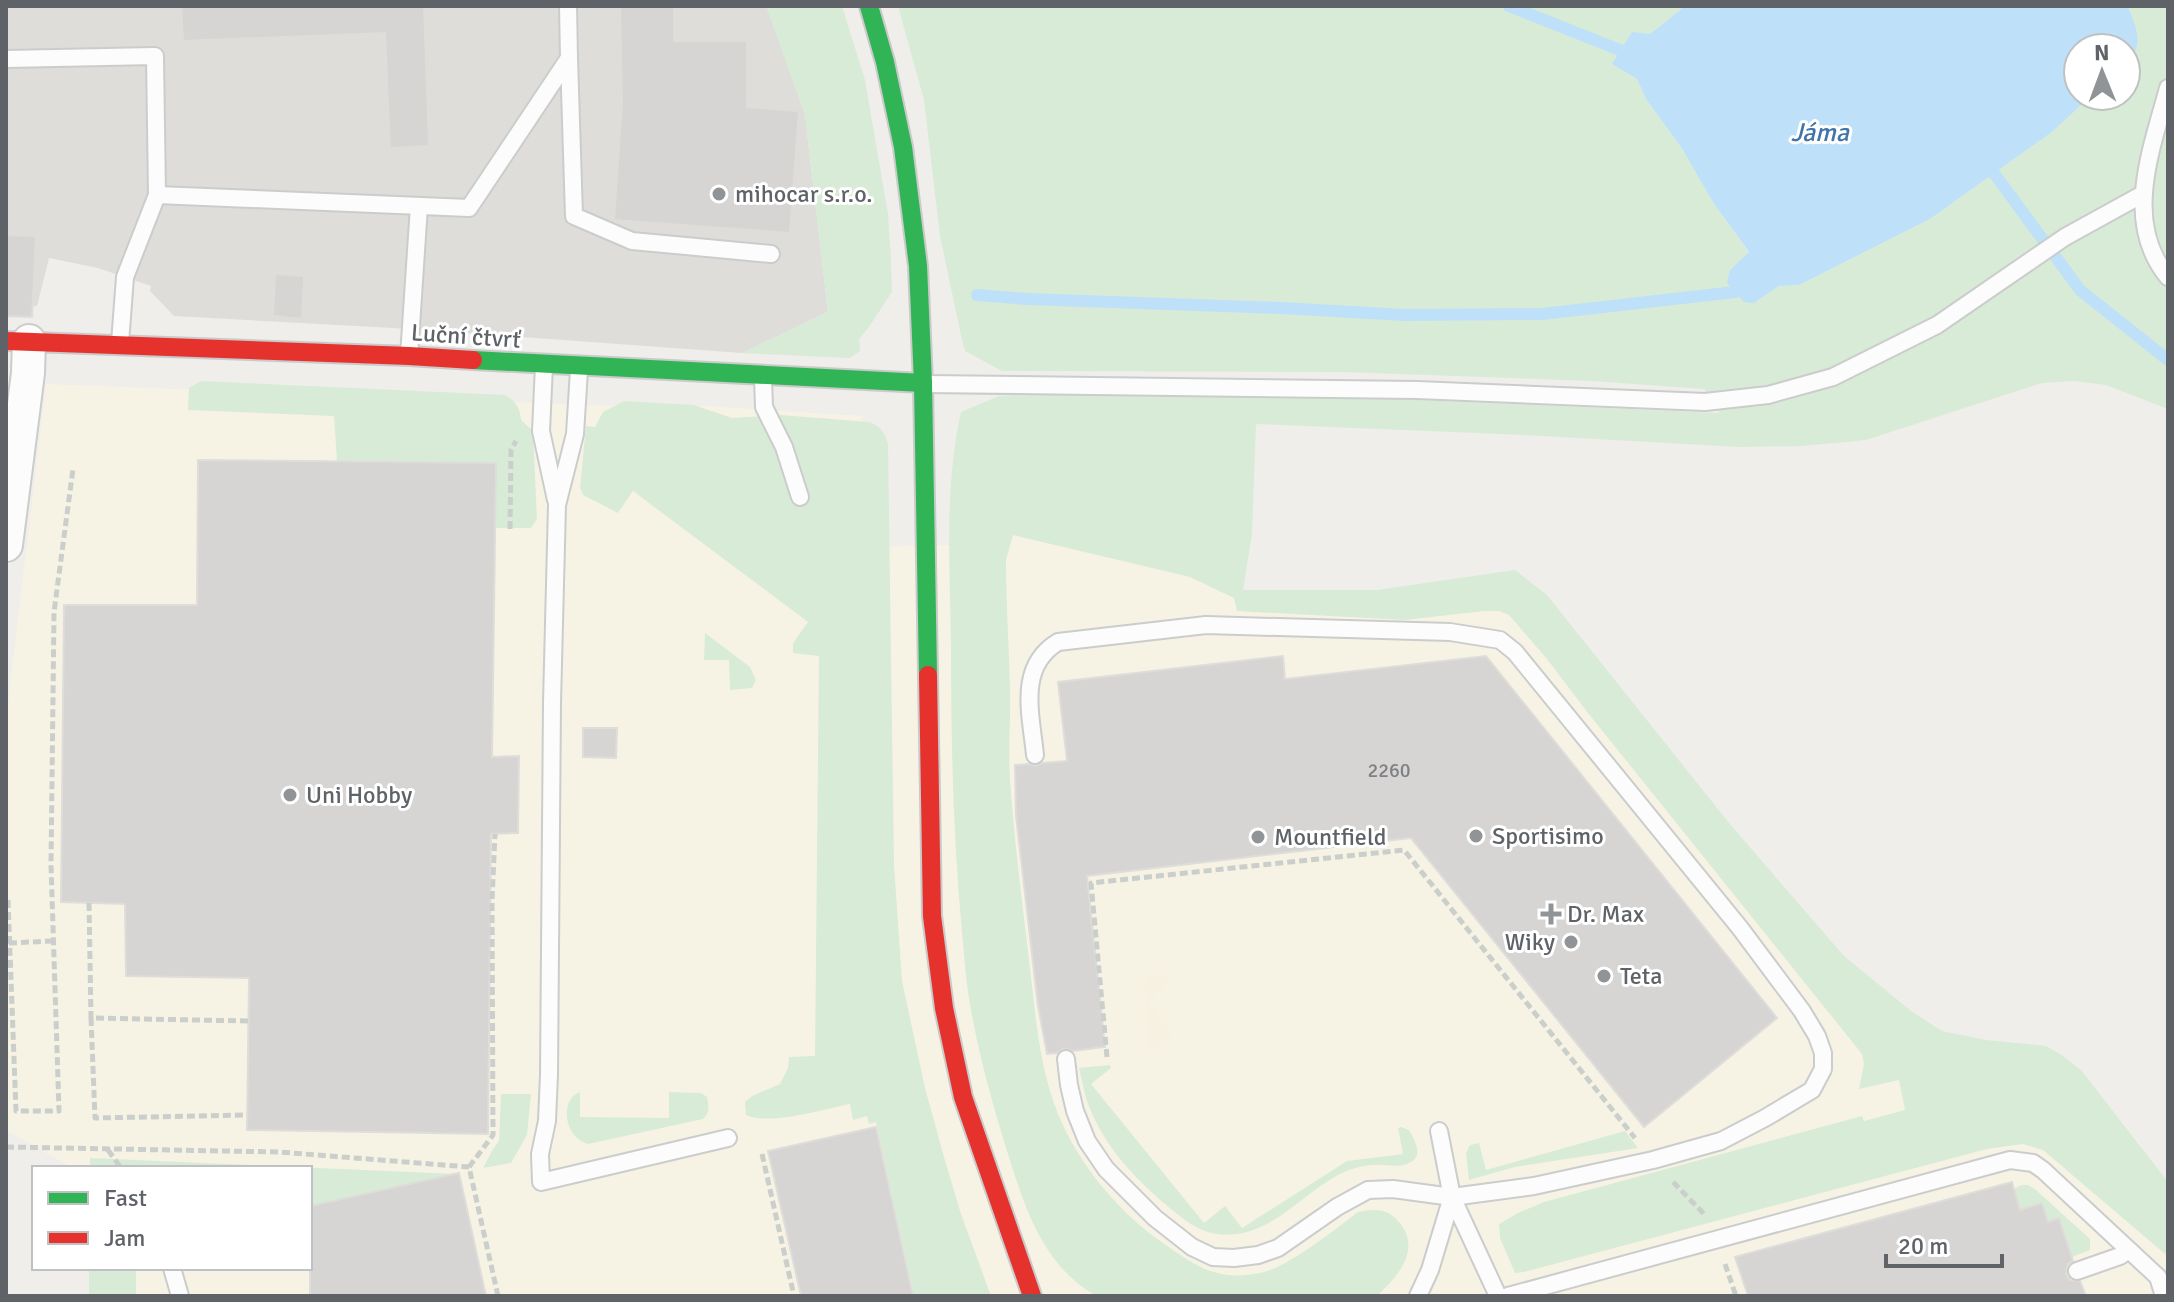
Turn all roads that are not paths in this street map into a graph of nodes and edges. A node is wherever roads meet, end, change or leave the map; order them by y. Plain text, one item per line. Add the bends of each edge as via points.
1 (568, 6) edge
2 (869, 6) edge
3 (569, 58) junction
4 (6, 59) edge
5 (2168, 88) edge
6 (2143, 194) junction
7 (157, 195) junction
8 (419, 206) junction
9 (771, 254) dead end
10 (2168, 277) edge
11 (17, 341) edge
12 (119, 345) junction
13 (409, 356) junction
14 (544, 365) junction
15 (579, 367) junction
16 (763, 376) junction
17 (923, 383) junction
18 (800, 497) dead end
19 (557, 505) junction
20 (6, 545) edge
21 (1035, 755) dead end
22 (1066, 1059) dead end
23 (1439, 1131) dead end
24 (728, 1138) dead end
25 (1452, 1197) junction
26 (2128, 1250) junction
27 (173, 1270) edge
28 (2077, 1271) dead end
29 (180, 1296) edge
30 (1032, 1296) edge
31 (1418, 1296) edge
32 (1498, 1296) edge
33 (1508, 1296) edge
34 (2164, 1296) edge

1 - 3 lane
2 - 17 street via 903,147 918,266
3 - 8 lane via 469,208
3 - 9 lane via 574,216 632,241
4 - 7 lane via 155,56
5 - 6 lane
6 - 10 lane via 2149,241
6 - 17 lane via 2065,237 1937,325 1833,377 1768,395 1705,402 1417,390
7 - 8 lane
7 - 12 lane via 125,277
8 - 13 lane
11 - 12 street, Luční čtvrť
11 - 20 street via 28,373
12 - 13 street, Luční čtvrť
13 - 14 street, Luční čtvrť
14 - 15 street, Luční čtvrť
14 - 19 lane via 541,431
15 - 16 street, Luční čtvrť
15 - 19 lane via 575,434
16 - 17 street, Luční čtvrť
16 - 18 lane via 764,407
17 - 30 street via 932,916 963,1097
19 - 24 lane via 549,1075 541,1182
21 - 25 lane via 1029,688 1036,662 1058,642 1206,625 1450,632 1500,640 1515,652 1802,1011 1817,1036 1823,1069 1812,1090 1721,1141 1534,1186
22 - 25 lane via 1075,1111 1106,1169 1155,1218 1213,1257 1258,1255 1278,1248 1368,1190
23 - 25 lane
25 - 31 lane
25 - 32 lane
26 - 28 lane
26 - 33 lane via 2043,1170 2010,1160
26 - 34 lane via 2158,1277
27 - 29 lane

